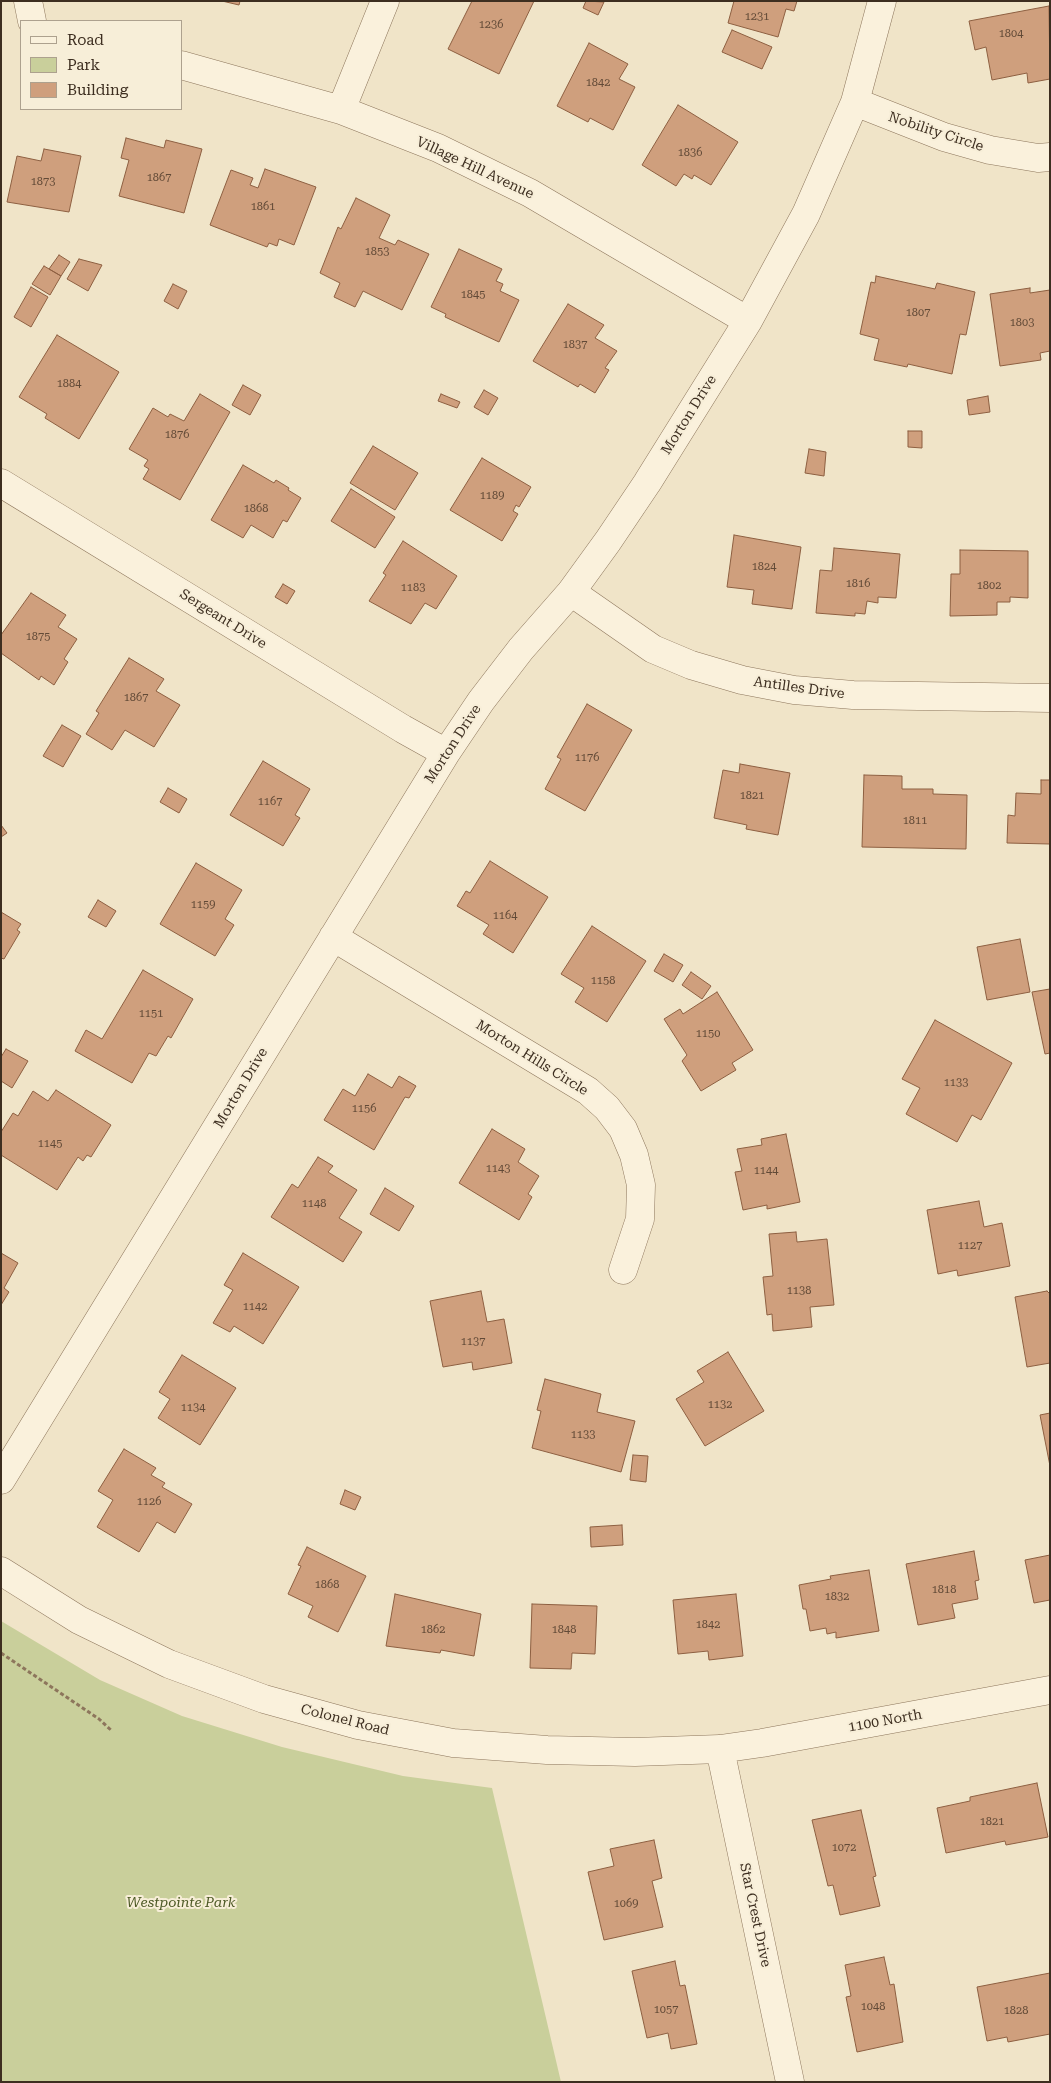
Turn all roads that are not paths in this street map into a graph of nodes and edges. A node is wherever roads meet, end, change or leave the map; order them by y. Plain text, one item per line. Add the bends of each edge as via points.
1 (28, 1) edge
2 (385, 1) edge
3 (882, 1) edge
4 (32, 20) edge
5 (182, 65) edge
6 (855, 102) junction
7 (341, 110) junction
8 (1050, 157) edge
9 (748, 321) junction
10 (1, 483) edge
11 (571, 592) junction
12 (1050, 698) edge
13 (446, 753) junction
14 (333, 937) junction
15 (623, 1270) dead end
16 (1, 1480) edge
17 (1, 1571) edge
18 (1050, 1690) edge
19 (720, 1749) junction
20 (790, 2082) edge

1 - 4 street
2 - 7 street
3 - 6 street, Morton Drive
5 - 7 street, Village Hill Avenue
6 - 8 street, Nobility Circle via 944,137 990,150
6 - 9 street, Morton Drive via 806,214
7 - 9 street, Village Hill Avenue via 438,148 530,193
9 - 11 street, Morton Drive via 647,483
10 - 13 street, Sergeant Drive
11 - 12 street, Antilles Drive via 653,649 691,665 742,680 794,690 853,695
11 - 13 street, Morton Drive via 521,649
13 - 14 street, Morton Drive
14 - 15 street, Morton Hills Circle via 588,1091 607,1108 623,1128 641,1185 640,1219
14 - 16 street, Morton Drive
17 - 19 street, Colonel Road via 79,1620 169,1664 264,1699 358,1725 453,1743 547,1750 635,1752
18 - 19 street, 1100 North
19 - 20 street, Star Crest Drive

